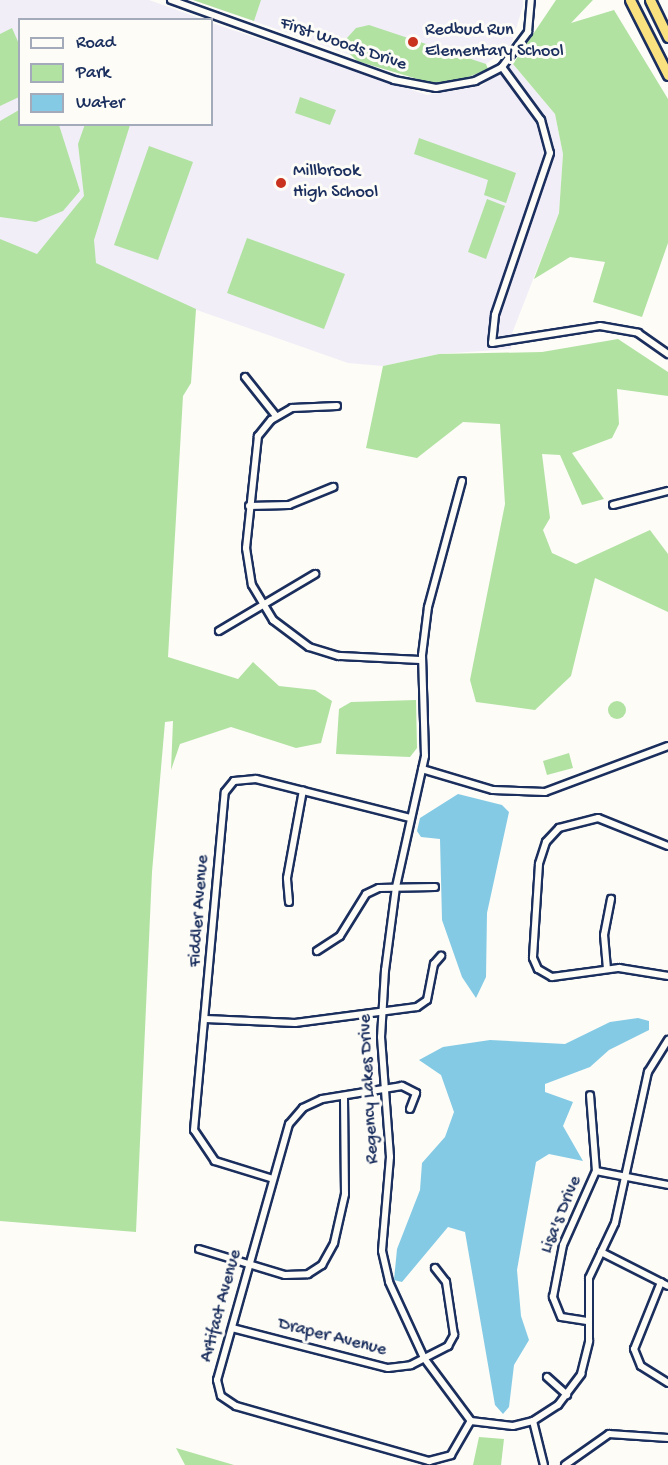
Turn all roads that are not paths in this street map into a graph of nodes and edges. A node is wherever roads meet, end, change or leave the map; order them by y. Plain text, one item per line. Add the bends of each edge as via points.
1 (171, 0) edge
2 (531, 0) edge
3 (630, 0) edge
4 (650, 0) edge
5 (668, 37) edge
6 (502, 67) junction
7 (668, 75) edge
8 (668, 354) edge
9 (245, 377) dead end
10 (337, 406) dead end
11 (276, 416) junction
12 (462, 481) dead end
13 (333, 487) dead end
14 (668, 491) edge
15 (613, 505) dead end
16 (249, 506) junction
17 (315, 574) dead end
18 (262, 605) junction
19 (219, 631) dead end
20 (422, 660) junction
21 (668, 747) edge
22 (422, 769) junction
23 (303, 790) junction
24 (410, 818) junction
25 (668, 846) edge
26 (396, 887) junction
27 (435, 887) dead end
28 (611, 899) dead end
29 (289, 902) dead end
30 (317, 951) dead end
31 (441, 956) dead end
32 (607, 969) junction
33 (668, 976) edge
34 (381, 1012) junction
35 (206, 1019) junction
36 (668, 1040) edge
37 (386, 1090) junction
38 (590, 1095) dead end
39 (345, 1096) junction
40 (410, 1109) dead end
41 (596, 1171) junction
42 (625, 1177) junction
43 (270, 1178) junction
44 (668, 1185) edge
45 (199, 1250) dead end
46 (600, 1252) junction
47 (249, 1266) junction
48 (435, 1268) dead end
49 (661, 1282) junction
50 (668, 1286) edge
51 (587, 1321) junction
52 (232, 1328) junction
53 (424, 1358) junction
54 (547, 1377) dead end
55 (668, 1383) edge
56 (567, 1395) junction
57 (471, 1421) junction
58 (532, 1421) junction
59 (668, 1438) edge
60 (544, 1465) edge
61 (565, 1465) edge

1 - 6 street, First Woods Drive via 412,86 463,85
2 - 6 street, First Woods Drive via 528,32
3 - 7 highway
4 - 5 highway
6 - 8 street via 541,120 550,153 495,315 492,344 600,326 638,333
9 - 11 street
10 - 11 street via 300,406
11 - 16 street via 254,444
12 - 20 street, Regency Lakes Drive via 435,569
13 - 16 street via 280,507
14 - 15 street
16 - 18 street via 247,564
17 - 18 street
18 - 19 street
18 - 20 street via 290,635 320,651
20 - 22 street, Regency Lakes Drive via 428,732
21 - 22 street via 560,789 504,791
22 - 24 street, Regency Lakes Drive
23 - 24 street, Fiddler Avenue
23 - 29 street via 287,878
23 - 35 street, Fiddler Avenue via 247,778 234,781 225,792
24 - 26 street, Regency Lakes Drive
25 - 32 street via 590,818 559,828 543,850 535,965 552,977
26 - 27 street
26 - 30 street via 366,894 340,936
26 - 34 street, Regency Lakes Drive
28 - 32 street via 604,935
31 - 34 street via 434,964 427,1000 417,1007
32 - 33 street
34 - 35 street via 277,1024
34 - 37 street, Regency Lakes Drive
35 - 43 street, Fiddler Avenue via 197,1141 215,1161
36 - 42 street via 648,1072
37 - 39 street, Artifact Avenue
37 - 40 street, Artifact Avenue via 402,1086 416,1093
37 - 53 street, Regency Lakes Drive via 390,1157 382,1258
38 - 41 street, Lisa's Drive
39 - 43 street, Artifact Avenue via 303,1108 289,1124
39 - 47 street via 345,1194 334,1243 322,1266 308,1274 285,1275
41 - 42 street
41 - 51 street, Lisa's Drive via 563,1245 554,1287 561,1317
42 - 44 street
42 - 46 street via 615,1223
43 - 47 street, Artifact Avenue
45 - 47 street
46 - 49 street
46 - 51 street via 589,1278
47 - 52 street, Artifact Avenue
48 - 53 street, Draper Avenue via 446,1282 454,1335 448,1346
49 - 50 street
49 - 55 street via 634,1349 641,1366
51 - 56 street via 585,1364
52 - 53 street, Draper Avenue via 388,1368
52 - 57 street, Artifact Avenue via 217,1380 221,1396 236,1406 429,1461 451,1455
53 - 57 street, Regency Lakes Drive
54 - 56 street
56 - 58 street
57 - 58 street via 513,1426
58 - 60 street
59 - 61 street via 609,1434

